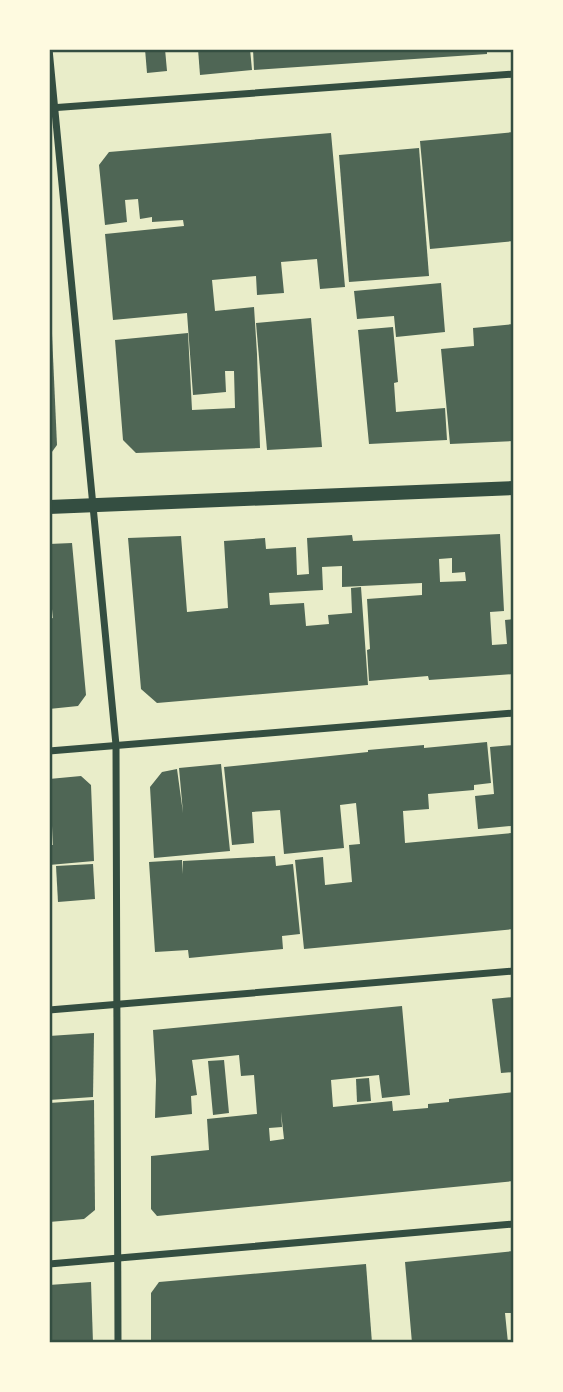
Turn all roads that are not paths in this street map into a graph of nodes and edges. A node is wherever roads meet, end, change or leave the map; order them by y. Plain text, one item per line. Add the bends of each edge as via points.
1 (49, 49) edge
2 (514, 74) edge
3 (51, 108) edge
4 (514, 488) edge
5 (94, 506) junction
6 (49, 507) edge
7 (514, 713) edge
8 (116, 745) junction
9 (49, 751) edge
10 (514, 971) edge
11 (116, 1004) junction
12 (49, 1010) edge
13 (514, 1224) edge
14 (117, 1258) junction
15 (49, 1264) edge
16 (118, 1343) edge

1 - 3 street
2 - 3 street
3 - 5 street
4 - 5 main road
5 - 6 main road
5 - 8 street
7 - 8 street
8 - 9 street
8 - 11 street
10 - 11 street
11 - 12 street
11 - 14 street
13 - 14 street
14 - 15 street
14 - 16 street

